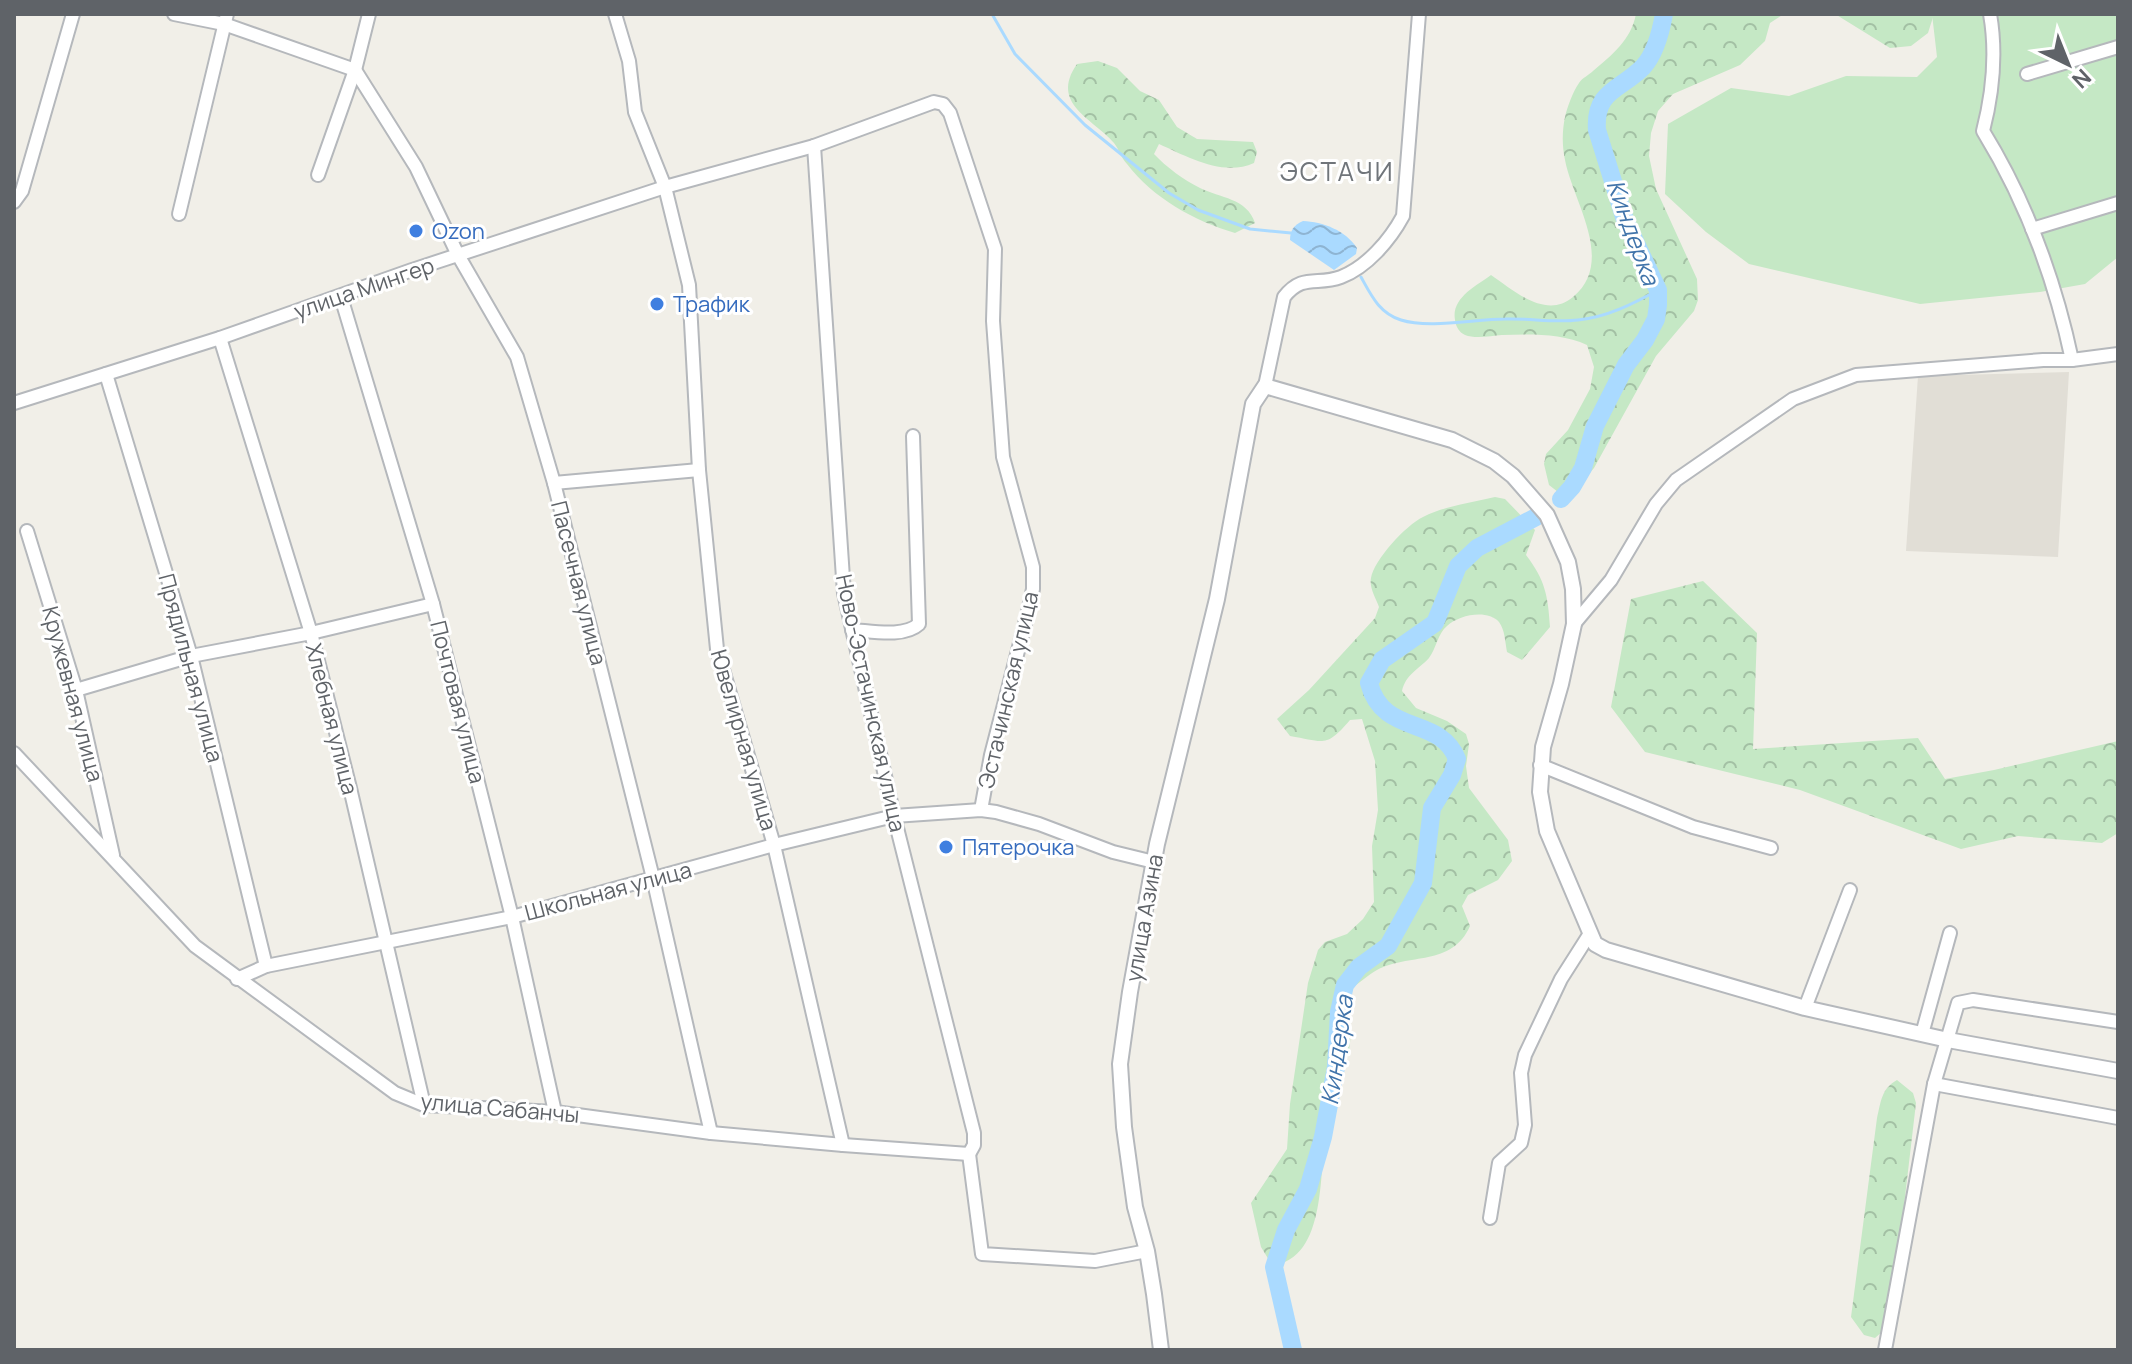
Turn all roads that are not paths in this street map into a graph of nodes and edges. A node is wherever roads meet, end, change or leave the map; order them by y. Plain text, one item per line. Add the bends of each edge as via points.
1 (73, 14) edge
2 (174, 14) edge
3 (369, 14) edge
4 (615, 14) edge
5 (1419, 14) edge
6 (1990, 14) edge
7 (226, 19) edge
8 (2118, 47) edge
9 (355, 70) junction
10 (2027, 74) dead end
11 (943, 104) joint
12 (814, 146) junction
13 (318, 175) dead end
14 (665, 187) junction
15 (14, 202) edge
16 (2118, 203) edge
17 (179, 214) dead end
18 (2032, 229) junction
19 (458, 255) junction
20 (341, 297) junction
21 (220, 338) junction
22 (2118, 354) edge
23 (2072, 360) junction
24 (106, 374) junction
25 (1265, 386) junction
26 (14, 403) edge
27 (913, 436) dead end
28 (699, 470) junction
29 (554, 483) junction
30 (27, 531) dead end
31 (433, 604) junction
32 (1574, 624) junction
33 (852, 630) junction
34 (311, 633) junction
35 (191, 656) junction
36 (76, 690) junction
37 (14, 753) edge
38 (1540, 765) junction
39 (981, 810) junction
40 (894, 816) junction
41 (774, 845) junction
42 (1771, 848) dead end
43 (113, 858) junction
44 (1154, 862) junction
45 (653, 878) junction
46 (1850, 890) dead end
47 (512, 917) junction
48 (1950, 933) dead end
49 (1589, 935) junction
50 (385, 940) junction
51 (266, 966) junction
52 (237, 979) junction
53 (1805, 1008) junction
54 (2118, 1022) edge
55 (1922, 1034) junction
56 (1948, 1040) junction
57 (2118, 1071) edge
58 (1934, 1084) junction
59 (424, 1105) junction
60 (555, 1112) junction
61 (2118, 1118) edge
62 (711, 1133) junction
63 (843, 1145) junction
64 (969, 1154) junction
65 (1490, 1218) dead end
66 (1147, 1251) junction
67 (1161, 1350) edge
68 (1885, 1350) edge

1 - 15 street via 22,191
2 - 7 street
3 - 9 street
4 - 14 street, Ювелирная улица via 629,61 635,112
5 - 25 street via 1403,216 1376,253 1340,277 1305,281 1284,297
6 - 18 street via 1995,51 1983,131
7 - 9 street
7 - 17 street
8 - 10 street
9 - 13 street
9 - 19 street, Пасечная улица via 416,167
11 - 12 street, улица Мингер via 934,102
11 - 39 street, Эстачинская улица via 995,249 993,321 1003,457 1033,567 1033,589
12 - 14 street, улица Мингер
12 - 33 street, Ново-Эстачинская улица via 844,593
14 - 19 street, улица Мингер
14 - 28 street, Ювелирная улица via 689,285
16 - 18 street
18 - 23 street
19 - 20 street, улица Мингер
19 - 29 street, Пасечная улица via 517,357
20 - 21 street, улица Мингер
20 - 31 street, Почтовая улица
21 - 24 street, улица Мингер
21 - 34 street, Хлебная улица
22 - 23 street
23 - 32 street via 1856,375 1793,399 1676,480 1611,580
24 - 26 street, улица Мингер
24 - 35 street, Прядильная улица
25 - 32 street via 1452,440 1494,461 1534,498 1558,535 1573,589
25 - 44 street, улица Азина via 1253,404 1217,599
27 - 33 street via 919,624 902,631
28 - 29 street
28 - 41 street, Ювелирная улица via 717,649
29 - 45 street, Пасечная улица
30 - 36 street, Кружевная улица
31 - 34 street
31 - 47 street, Почтовая улица
32 - 38 street
33 - 40 street, Ново-Эстачинская улица
34 - 35 street
34 - 50 street, Хлебная улица
35 - 36 street
35 - 51 street, Прядильная улица
36 - 43 street, Кружевная улица
37 - 43 street, улица Сабанчы
38 - 42 street via 1693,827
38 - 49 street via 1547,831
39 - 40 street, Школьная улица
39 - 44 street, Школьная улица
40 - 41 street, Школьная улица
40 - 64 street, Ново-Эстачинская улица via 974,1133
41 - 45 street, Школьная улица
41 - 63 street, Ювелирная улица
43 - 52 street, улица Сабанчы via 195,946
44 - 66 street, улица Азина via 1120,1064 1127,1153
45 - 47 street, Школьная улица
45 - 62 street, Пасечная улица
46 - 53 street
47 - 50 street, Школьная улица
47 - 60 street, Почтовая улица
48 - 55 street
49 - 53 street via 1606,950
49 - 65 street via 1525,1055 1525,1125 1521,1143 1499,1163
50 - 51 street, Школьная улица
50 - 59 street, Хлебная улица
51 - 52 street, Школьная улица
52 - 59 street, улица Сабанчы via 395,1093
53 - 55 street
54 - 56 street via 1973,1000 1958,1003
55 - 56 street
56 - 57 street
56 - 58 street
58 - 61 street
58 - 68 street
59 - 60 street, улица Сабанчы
60 - 62 street, улица Сабанчы
62 - 63 street, улица Сабанчы
63 - 64 street, улица Сабанчы
64 - 66 street via 982,1254 1095,1261
66 - 67 street, улица Азина

